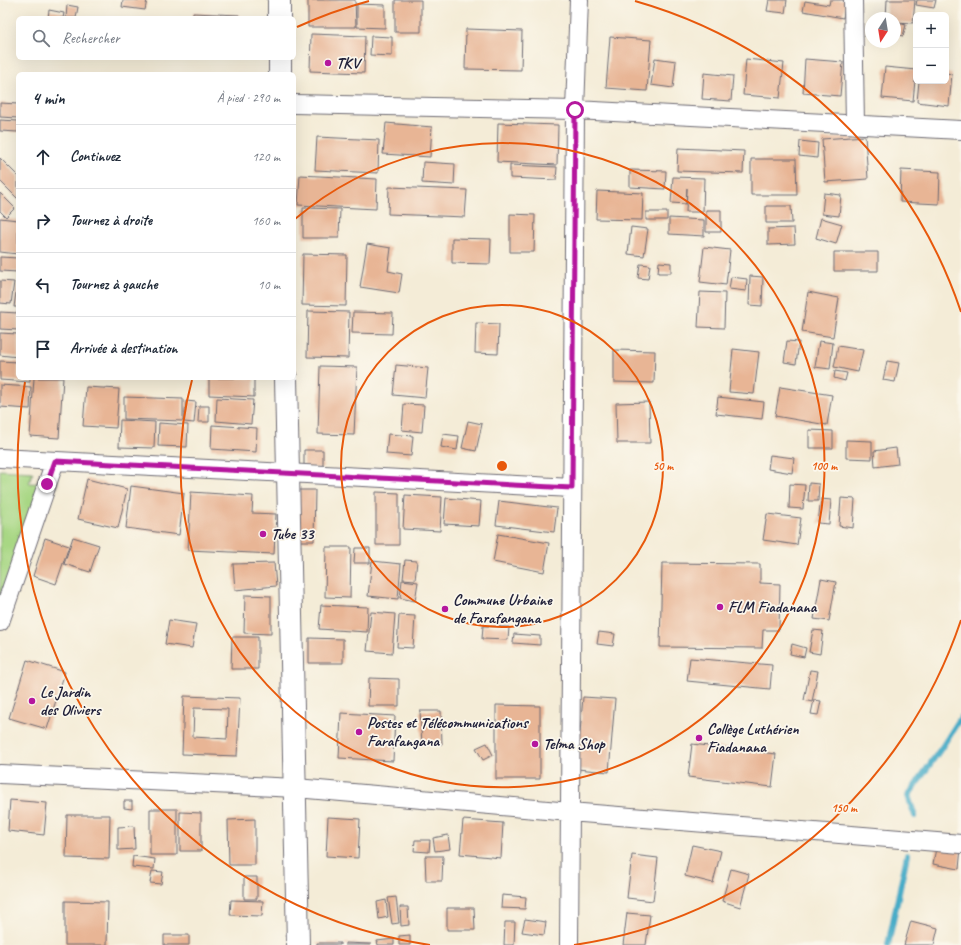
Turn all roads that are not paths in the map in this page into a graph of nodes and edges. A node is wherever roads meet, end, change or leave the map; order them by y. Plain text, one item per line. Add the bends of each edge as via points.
1 (279, 0) edge
2 (579, 0) edge
3 (853, 0) edge
4 (279, 16) edge
5 (280, 60) edge
6 (280, 72) edge
7 (296, 104) edge
8 (575, 110) junction
9 (855, 125) junction
10 (961, 130) edge
11 (286, 380) edge
12 (0, 458) edge
13 (55, 461) junction
14 (288, 473) junction
15 (572, 488) junction
16 (0, 622) edge
17 (0, 774) edge
18 (296, 788) junction
19 (570, 812) junction
20 (961, 844) edge
21 (298, 945) edge
22 (569, 945) edge

1 - 4 street
2 - 8 street
3 - 9 street
5 - 6 street
7 - 8 street
8 - 9 street
8 - 15 street
9 - 10 street
11 - 14 street
12 - 13 street
13 - 14 street
13 - 16 street
14 - 15 street
14 - 18 street
15 - 19 street
17 - 18 street
18 - 19 street
18 - 21 street
19 - 20 street
19 - 22 street

